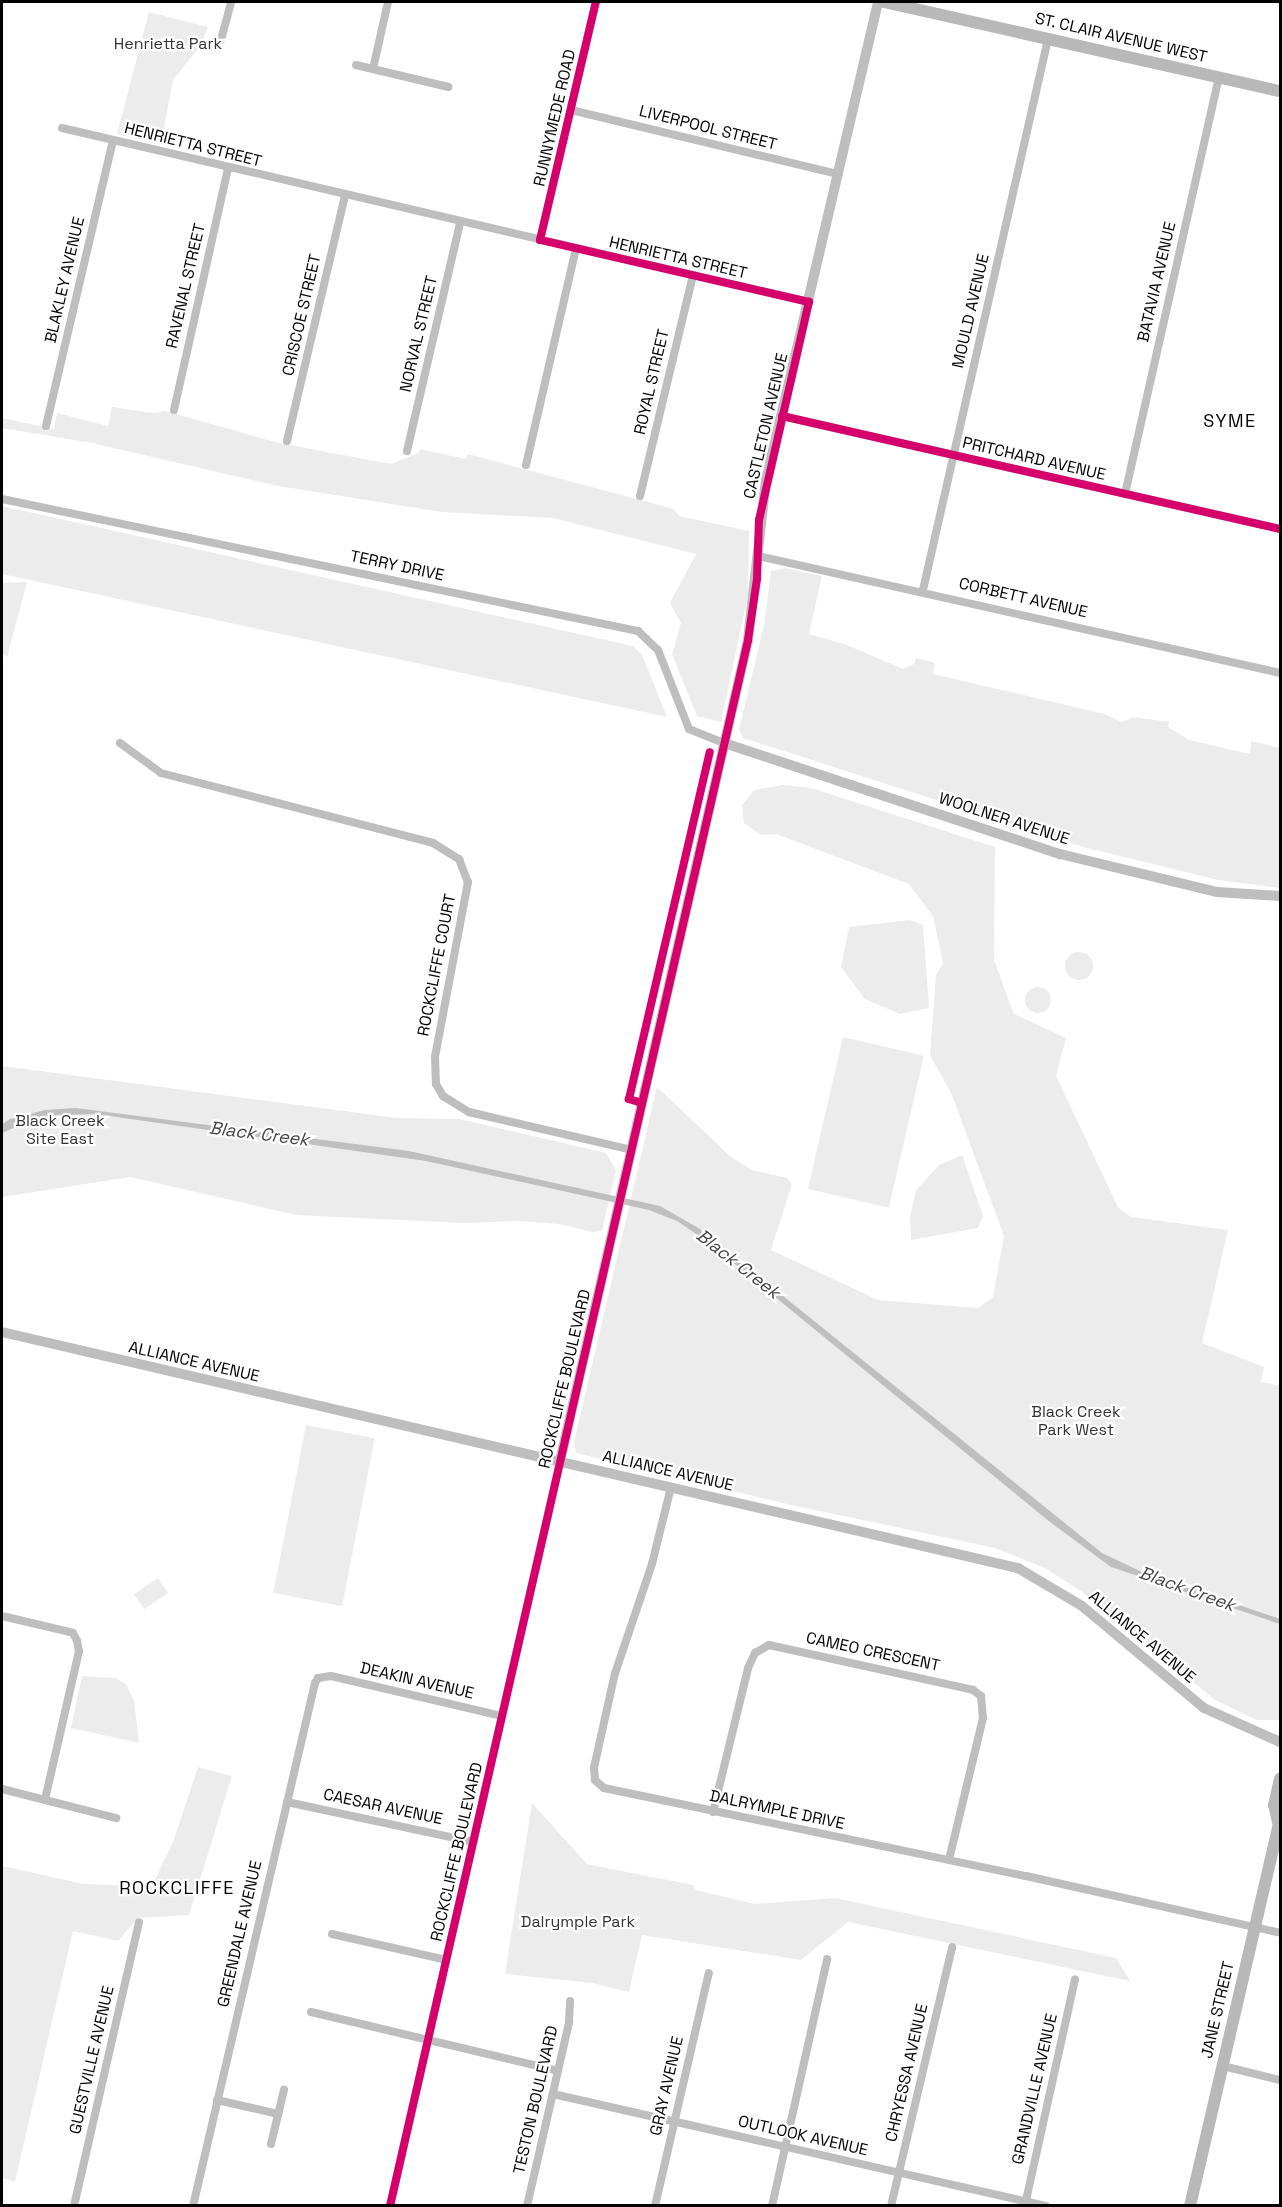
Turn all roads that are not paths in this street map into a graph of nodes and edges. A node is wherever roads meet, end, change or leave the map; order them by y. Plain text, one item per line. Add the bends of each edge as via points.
1 (231, 2) edge
2 (388, 2) edge
3 (596, 2) edge
4 (878, 2) edge
5 (884, 2) edge
6 (1048, 39) junction
7 (221, 40) dead end
8 (356, 65) dead end
9 (373, 69) junction
10 (1219, 77) junction
11 (448, 87) dead end
12 (1281, 91) edge
13 (572, 110) junction
14 (62, 128) dead end
15 (113, 141) junction
16 (228, 169) junction
17 (838, 174) junction
18 (345, 196) junction
19 (460, 223) junction
20 (540, 240) junction
21 (576, 249) junction
22 (693, 275) junction
23 (809, 302) junction
24 (174, 410) dead end
25 (782, 416) junction
26 (46, 426) dead end
27 (287, 441) dead end
28 (407, 451) dead end
29 (953, 455) junction
30 (526, 465) dead end
31 (1125, 494) junction
32 (640, 496) dead end
33 (2, 499) edge
34 (1281, 529) edge
35 (758, 556) junction
36 (923, 590) junction
37 (1281, 673) edge
38 (120, 742) dead end
39 (724, 743) junction
40 (1281, 896) edge
41 (632, 1150) junction
42 (2, 1332) edge
43 (560, 1461) junction
44 (671, 1487) junction
45 (2, 1616) edge
46 (326, 1677) joint
47 (502, 1716) junction
48 (1281, 1742) edge
49 (1281, 1779) edge
50 (2, 1789) edge
51 (45, 1799) junction
52 (287, 1802) junction
53 (713, 1812) junction
54 (116, 1818) dead end
55 (1279, 1820) edge
56 (473, 1842) junction
57 (949, 1860) junction
58 (139, 1922) dead end
59 (1252, 1928) junction
60 (1281, 1933) edge
61 (332, 1934) dead end
62 (952, 1947) dead end
63 (827, 1959) dead end
64 (446, 1960) junction
65 (709, 1973) dead end
66 (1076, 1979) dead end
67 (570, 2001) dead end
68 (311, 2012) dead end
69 (428, 2041) junction
70 (1222, 2066) junction
71 (558, 2071) junction
72 (1281, 2080) edge
73 (284, 2090) dead end
74 (553, 2094) junction
75 (217, 2100) junction
76 (278, 2114) junction
77 (674, 2123) junction
78 (271, 2144) dead end
79 (785, 2147) junction
80 (898, 2173) junction
81 (1025, 2203) edge
82 (74, 2205) edge
83 (193, 2205) edge
84 (390, 2205) edge
85 (527, 2205) edge
86 (655, 2205) edge
87 (772, 2205) edge
88 (891, 2205) edge
89 (1046, 2205) edge
90 (1190, 2205) edge

1 - 7 street
2 - 9 street
3 - 13 street, RUNNYMEDE ROAD
4 - 17 street, CASTLETON AVENUE
5 - 6 main road, ST. CLAIR AVENUE WEST
6 - 10 main road, ST. CLAIR AVENUE WEST
6 - 29 street, MOULD AVENUE
8 - 9 street
9 - 11 street
10 - 12 main road, ST. CLAIR AVENUE WEST
10 - 31 street, BATAVIA AVENUE
13 - 17 street, LIVERPOOL STREET
13 - 20 street, RUNNYMEDE ROAD
14 - 15 street, HENRIETTA STREET
15 - 16 street, HENRIETTA STREET
15 - 26 street, BLAKLEY AVENUE
16 - 18 street, HENRIETTA STREET
16 - 24 street, RAVENAL STREET
17 - 23 street, CASTLETON AVENUE
18 - 19 street, HENRIETTA STREET
18 - 27 street, CRISCOE STREET
19 - 20 street, HENRIETTA STREET
19 - 28 street, NORVAL STREET
20 - 21 street, HENRIETTA STREET
21 - 22 street, HENRIETTA STREET
21 - 30 street
22 - 23 street, HENRIETTA STREET
22 - 32 street, ROYAL STREET
23 - 25 street, CASTLETON AVENUE
25 - 29 street, PRITCHARD AVENUE
25 - 35 street, CASTLETON AVENUE via 759,520
29 - 31 street, PRITCHARD AVENUE
29 - 36 street, MOULD AVENUE
31 - 34 street, PRITCHARD AVENUE
33 - 39 street, TERRY DRIVE via 638,631 658,650 689,729
35 - 36 street, CORBETT AVENUE
35 - 39 street, ROCKCLIFFE BOULEVARD via 755,605
36 - 37 street, CORBETT AVENUE
38 - 41 street, ROCKCLIFFE COURT via 161,773 433,843 459,859 468,882 435,1057 436,1084 443,1096 470,1112
39 - 40 street, WOOLNER AVENUE via 1060,854 1216,892
39 - 41 street, ROCKCLIFFE BOULEVARD
41 - 43 street, ROCKCLIFFE BOULEVARD
42 - 43 street, ALLIANCE AVENUE
43 - 44 street, ALLIANCE AVENUE
43 - 47 street, ROCKCLIFFE BOULEVARD
44 - 48 street, ALLIANCE AVENUE via 1018,1568 1082,1606 1204,1708
44 - 53 street, DALRYMPLE DRIVE via 652,1564 615,1673 594,1768 595,1780 604,1788
45 - 51 street via 66,1631 77,1641 79,1651
46 - 47 street, DEAKIN AVENUE
46 - 52 street, GREENDALE AVENUE via 318,1678 313,1689
47 - 56 street, ROCKCLIFFE BOULEVARD
49 - 55 main road, JANE STREET via 1274,1805
50 - 51 street
51 - 54 street
52 - 56 street, CAESAR AVENUE
52 - 75 street, GREENDALE AVENUE
53 - 57 street, DALRYMPLE DRIVE
53 - 57 street, CAMEO CRESCENT via 748,1668 755,1653 769,1645 973,1690 981,1696 983,1718
55 - 59 main road, JANE STREET
56 - 64 street, ROCKCLIFFE BOULEVARD
57 - 59 street, DALRYMPLE DRIVE
58 - 82 street, GUESTVILLE AVENUE
59 - 60 street, DALRYMPLE DRIVE
59 - 70 main road, JANE STREET via 1234,2027
61 - 64 street
62 - 80 street, CHRYESSA AVENUE
63 - 79 street
64 - 69 street, ROCKCLIFFE BOULEVARD
65 - 77 street, GRAY AVENUE
66 - 81 street, GRANDVILLE AVENUE
67 - 71 street, TESTON BOULEVARD
68 - 69 street
69 - 71 street
69 - 84 street, ROCKCLIFFE BOULEVARD
70 - 72 street
70 - 90 main road, JANE STREET
71 - 74 street, TESTON BOULEVARD
73 - 76 street
74 - 77 street, OUTLOOK AVENUE
74 - 85 street, TESTON BOULEVARD
75 - 76 street
75 - 83 street, GREENDALE AVENUE
76 - 78 street
77 - 79 street, OUTLOOK AVENUE
77 - 86 street, GRAY AVENUE
79 - 80 street, OUTLOOK AVENUE
79 - 87 street
80 - 81 street, OUTLOOK AVENUE
80 - 88 street, CHRYESSA AVENUE
81 - 89 street, OUTLOOK AVENUE

